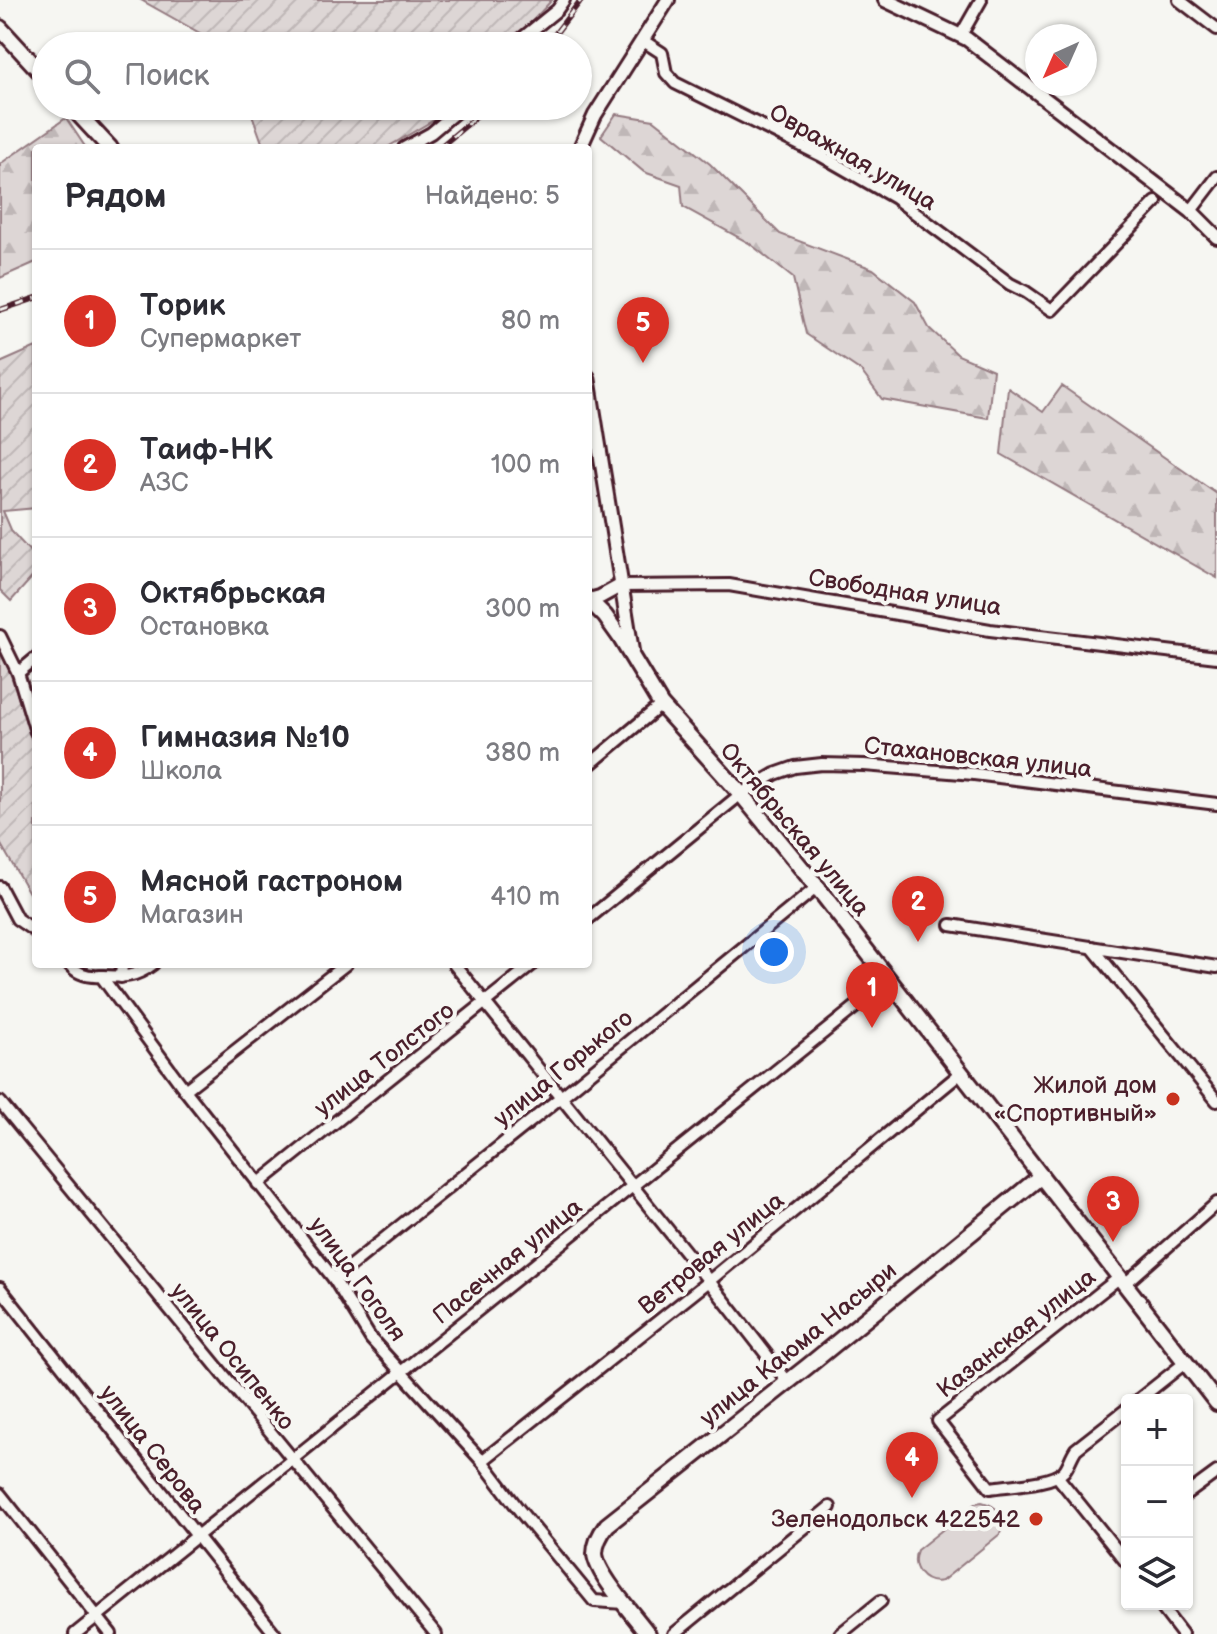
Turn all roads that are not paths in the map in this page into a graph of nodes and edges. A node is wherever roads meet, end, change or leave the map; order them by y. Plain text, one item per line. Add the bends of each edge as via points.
1 (564, 0) edge
2 (668, 0) edge
3 (885, 0) edge
4 (981, 0) edge
5 (1179, 0) edge
6 (0, 28) edge
7 (1217, 29) edge
8 (530, 32) edge
9 (961, 35) junction
10 (642, 40) junction
11 (32, 63) edge
12 (84, 120) edge
13 (446, 120) edge
14 (106, 144) edge
15 (411, 144) edge
16 (582, 144) edge
17 (1217, 177) edge
18 (1156, 202) dead end
19 (1191, 211) junction
20 (1217, 237) edge
21 (592, 403) edge
22 (620, 586) junction
23 (592, 599) edge
24 (592, 604) edge
25 (0, 636) edge
26 (1217, 657) edge
27 (32, 661) edge
28 (634, 663) junction
29 (18, 673) junction
30 (661, 705) junction
31 (32, 719) edge
32 (592, 763) edge
33 (741, 794) junction
34 (1217, 804) edge
35 (0, 887) edge
36 (817, 887) junction
37 (592, 916) edge
38 (951, 925) dead end
39 (32, 929) edge
40 (1092, 947) junction
41 (1217, 967) edge
42 (72, 968) edge
43 (122, 968) edge
44 (148, 968) edge
45 (341, 968) edge
46 (457, 968) edge
47 (528, 968) edge
48 (101, 976) junction
49 (121, 977) junction
50 (889, 980) junction
51 (486, 1003) junction
52 (961, 1073) junction
53 (185, 1090) junction
54 (561, 1097) junction
55 (1217, 1101) edge
56 (0, 1102) edge
57 (1041, 1176) junction
58 (258, 1184) junction
59 (633, 1185) junction
60 (1217, 1203) edge
61 (334, 1279) junction
62 (709, 1281) junction
63 (1122, 1281) junction
64 (0, 1288) edge
65 (1186, 1362) junction
66 (401, 1372) junction
67 (788, 1382) junction
68 (1146, 1394) edge
69 (1217, 1403) edge
70 (1121, 1414) edge
71 (292, 1459) junction
72 (482, 1461) junction
73 (1217, 1472) edge
74 (1057, 1476) junction
75 (1193, 1490) edge
76 (0, 1494) edge
77 (830, 1507) dead end
78 (197, 1536) junction
79 (1121, 1556) edge
80 (881, 1601) dead end
81 (625, 1603) junction
82 (1164, 1610) edge
83 (96, 1616) junction
84 (75, 1634) edge
85 (111, 1634) edge
86 (275, 1634) edge
87 (436, 1634) edge
88 (648, 1634) edge
89 (674, 1634) edge
90 (840, 1634) edge
91 (1182, 1634) edge

1 - 8 street
2 - 10 street
3 - 9 street
4 - 9 street
5 - 7 street
6 - 11 main road
9 - 19 street
10 - 16 street
10 - 18 street, Овражная улица via 662,53 666,73 675,83 895,198 1052,310
12 - 14 main road
13 - 15 street
17 - 19 street
19 - 20 street
21 - 22 street, Октябрьская улица
22 - 23 street, Свободная улица
22 - 26 street, Свободная улица via 729,585 990,630
22 - 28 street, Октябрьская улица
24 - 28 main road, Октябрьская улица
25 - 29 street
27 - 29 street
28 - 30 main road, Октябрьская улица
29 - 31 street
30 - 32 street
30 - 33 main road, Октябрьская улица
33 - 34 street, Стахановская улица via 775,774 822,764 974,774
33 - 36 main road, Октябрьская улица
33 - 37 street
35 - 39 street via 17,919
36 - 50 main road, Октябрьская улица
36 - 54 street, улица Горького
38 - 40 street
40 - 41 street
40 - 55 street
42 - 48 street
43 - 49 street
44 - 49 street
45 - 53 street
46 - 51 street
47 - 51 street, улица Толстого
48 - 49 street
48 - 53 street, улица Гоголя
50 - 52 main road, Октябрьская улица
50 - 59 street, Пасечная улица
51 - 54 street
51 - 58 street, улица Толстого
52 - 57 main road, Октябрьская улица
52 - 62 street, Ветровая улица
53 - 58 street, улица Гоголя
54 - 59 street
54 - 61 street, улица Горького
56 - 71 street, улица Осипенко
57 - 63 main road, Октябрьская улица
57 - 67 main road, улица Каюма Насыри
58 - 61 street, улица Гоголя
59 - 62 street
59 - 66 street, Пасечная улица
60 - 63 street, Казанская улица
61 - 66 street, улица Гоголя via 371,1339
62 - 67 street
62 - 72 street, Ветровая улица
63 - 65 main road, Октябрьская улица
63 - 74 street, Казанская улица via 938,1421 990,1488
64 - 78 street, улица Серова
65 - 68 street
65 - 69 main road, Октябрьская улица
66 - 71 street, Пасечная улица
66 - 72 street, улица Гоголя
67 - 81 main road, улица Каюма Насыри via 607,1525 595,1554
70 - 74 street via 1076,1449
71 - 78 street, Пасечная улица
71 - 87 street, улица Осипенко
72 - 81 street, улица Гоголя via 594,1601
73 - 75 street
74 - 79 street
76 - 83 street
77 - 89 street
78 - 83 street, Пасечная улица
78 - 86 street, улица Серова
80 - 90 street
81 - 88 main road
82 - 91 street
83 - 84 street, Пасечная улица
83 - 85 street

